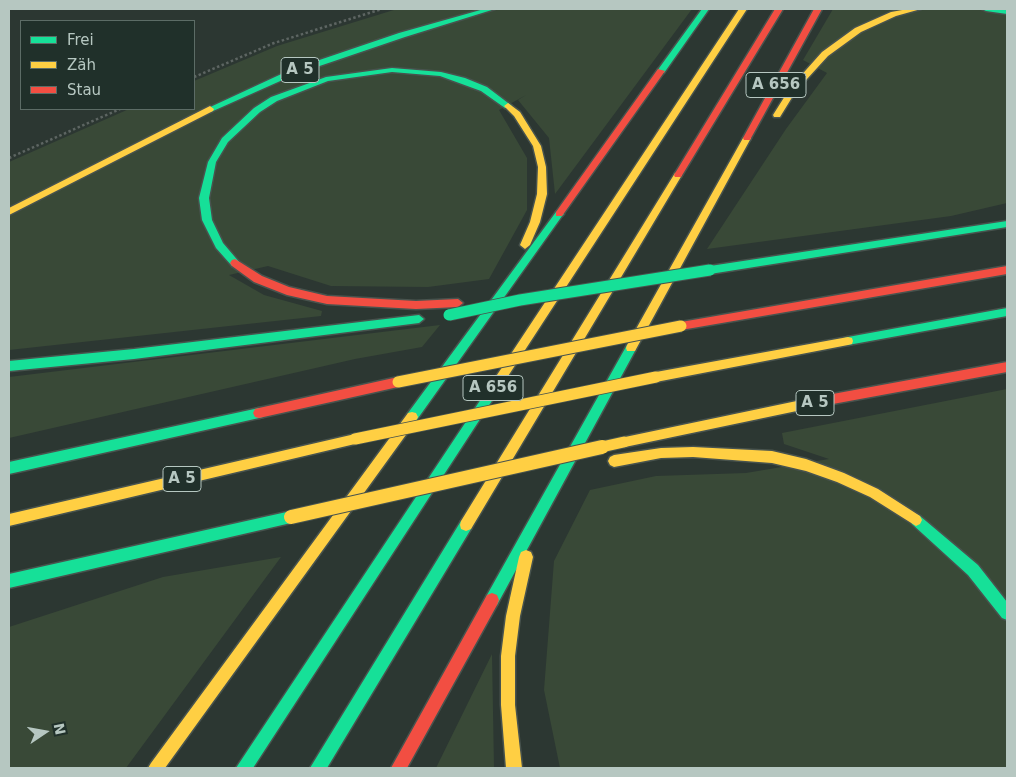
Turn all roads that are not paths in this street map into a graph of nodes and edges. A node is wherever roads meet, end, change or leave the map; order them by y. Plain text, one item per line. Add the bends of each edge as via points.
1 (491, 9) edge
2 (705, 9) edge
3 (743, 9) edge
4 (779, 9) edge
5 (818, 9) edge
6 (917, 9) edge
7 (986, 9) edge
8 (1007, 12) edge
9 (772, 122) dead end
10 (762, 137) dead end
11 (734, 161) junction
12 (9, 212) edge
13 (1007, 223) edge
14 (1007, 270) edge
15 (506, 288) junction
16 (520, 300) junction
17 (1007, 312) edge
18 (9, 366) edge
19 (1007, 367) edge
20 (545, 462) junction
21 (9, 468) edge
22 (539, 512) junction
23 (9, 520) edge
24 (9, 581) edge
25 (1007, 612) edge
26 (156, 768) edge
27 (244, 768) edge
28 (318, 768) edge
29 (399, 768) edge
30 (514, 768) edge

1 - 12 highway, A 5 via 292,72 193,116
2 - 15 highway
3 - 27 highway, A 656
4 - 28 highway, A 656
5 - 11 highway, A 656
6 - 9 highway via 894,14 858,30 824,54 793,90
7 - 8 highway
10 - 11 highway
11 - 22 highway
13 - 16 highway, bridge
14 - 21 highway, bridge via 681,326 398,382
15 - 16 highway, bridge via 535,222 542,194 542,167 537,146 517,114 484,90 455,78 418,71 372,71 313,83 274,99 257,110 225,140 212,162 204,198 207,220 219,245 234,262 258,279 287,291 327,300 387,304
15 - 26 highway
16 - 18 highway, bridge via 440,316
17 - 23 highway, A 5, bridge via 656,377 355,439
19 - 20 highway, A 5, bridge via 842,397 624,442
20 - 24 highway, bridge
20 - 25 highway via 604,461 661,453 738,454 806,465 874,493 909,514 972,570
22 - 29 highway
22 - 30 highway via 520,575 508,656 508,705

